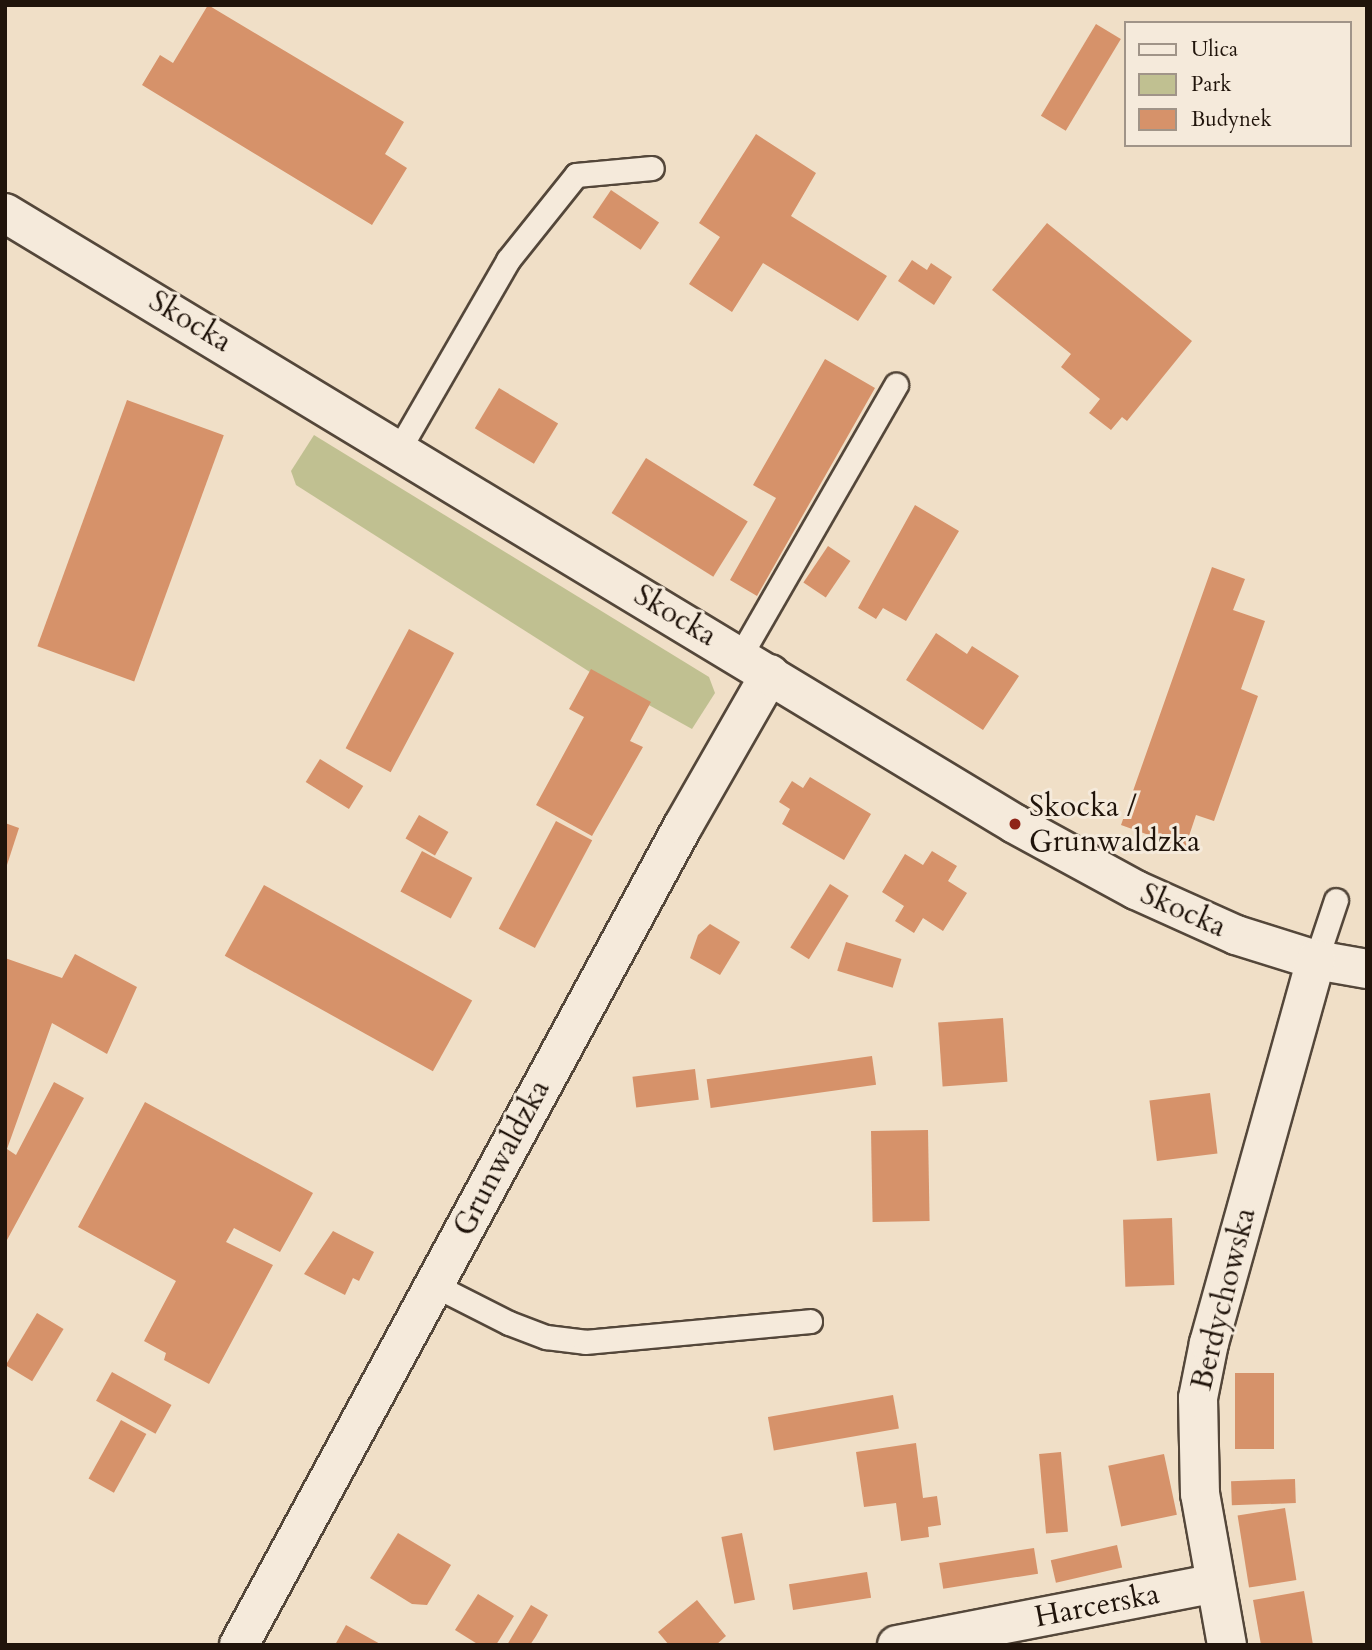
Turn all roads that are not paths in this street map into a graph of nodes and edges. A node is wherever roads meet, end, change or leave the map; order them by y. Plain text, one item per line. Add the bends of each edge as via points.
1 (652, 168) dead end
2 (5, 212) edge
3 (896, 385) dead end
4 (399, 449) junction
5 (755, 665) junction
6 (1336, 900) dead end
7 (1316, 960) junction
8 (1367, 969) edge
9 (434, 1285) junction
10 (810, 1321) dead end
11 (1215, 1583) junction
12 (1018, 1633) edge
13 (239, 1645) edge
14 (897, 1645) edge
15 (1227, 1645) edge

1 - 4 lane via 576,175 508,260
2 - 4 street, Skocka
3 - 5 lane
4 - 5 street, Skocka
5 - 7 street, Skocka via 1015,824 1136,890 1236,935
5 - 9 street, Grunwaldzka
6 - 7 lane
7 - 8 street, Skocka
7 - 11 street, Berdychowska via 1209,1343 1198,1398 1196,1450
9 - 10 lane via 533,1333 585,1342
9 - 13 street, Grunwaldzka
11 - 12 street, Harcerska
11 - 15 street, Berdychowska
12 - 14 street, Harcerska

